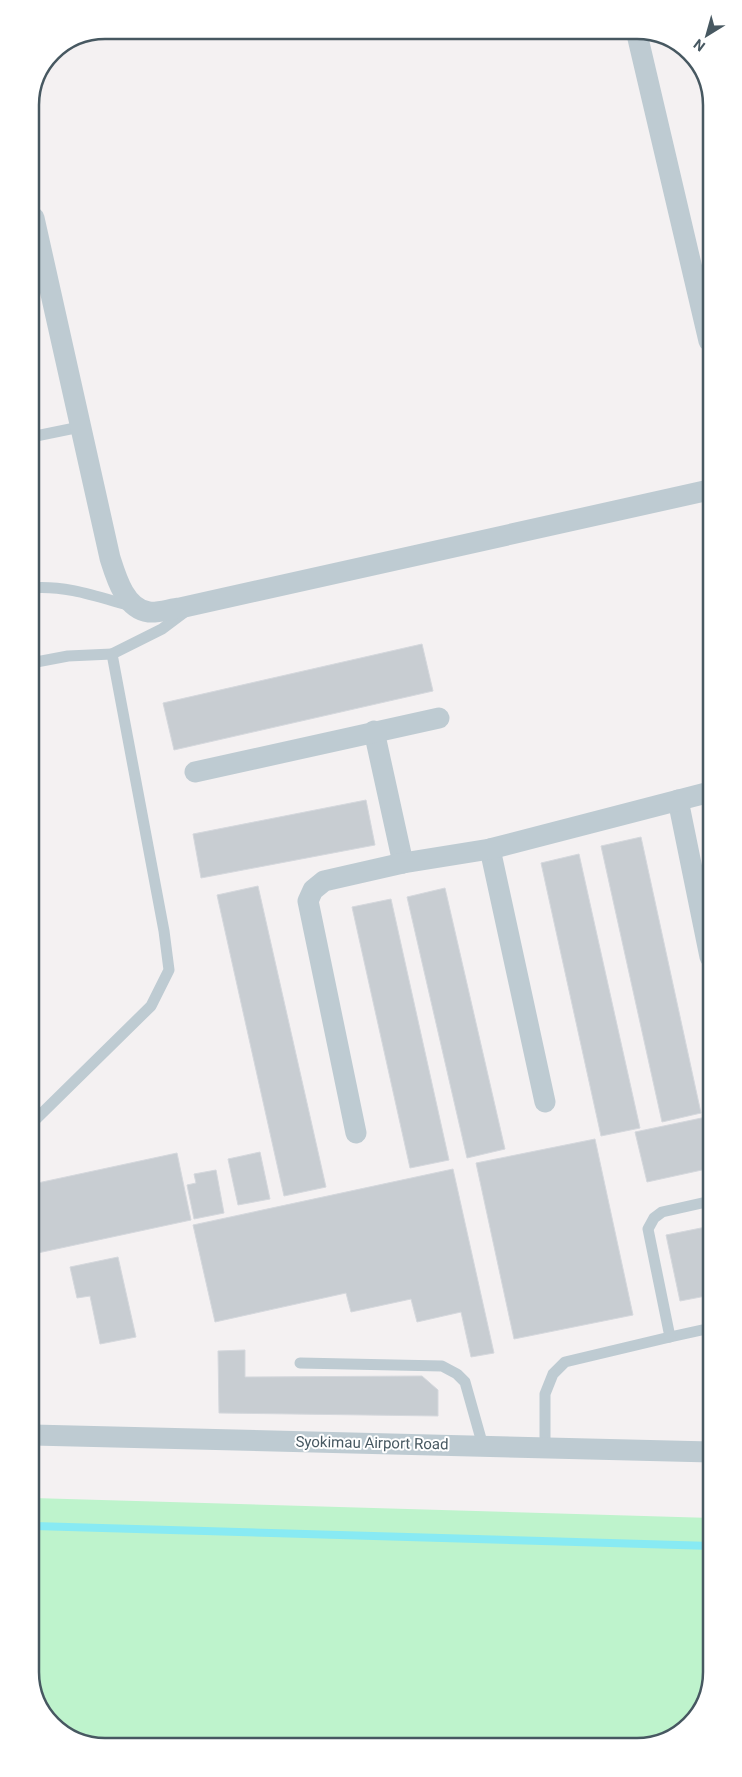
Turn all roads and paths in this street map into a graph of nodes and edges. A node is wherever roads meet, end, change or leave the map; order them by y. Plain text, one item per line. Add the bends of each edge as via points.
1 (638, 39) edge
2 (39, 280) edge
3 (703, 315) edge
4 (80, 427) junction
5 (39, 435) edge
6 (703, 491) edge
7 (39, 587) edge
8 (198, 604) junction
9 (135, 607) junction
10 (112, 654) junction
11 (39, 662) edge
12 (439, 718) dead end
13 (374, 731) junction
14 (195, 772) dead end
15 (703, 794) edge
16 (678, 800) junction
17 (490, 849) junction
18 (403, 863) junction
19 (703, 923) edge
20 (545, 1102) dead end
21 (39, 1115) edge
22 (356, 1133) dead end
23 (703, 1203) edge
24 (703, 1330) edge
25 (670, 1337) junction
26 (300, 1363) dead end
27 (39, 1435) edge
28 (483, 1446) junction
29 (545, 1448) junction
30 (703, 1452) edge

1 - 3 street
2 - 4 street
4 - 5 lane
4 - 9 street via 110,558 119,586
6 - 8 street
7 - 9 lane via 77,591
8 - 9 street via 149,612
8 - 10 lane via 162,629
10 - 11 lane via 68,656
10 - 21 lane via 169,970 151,1006
12 - 13 street
13 - 14 street
13 - 18 street
15 - 16 street
16 - 17 street
16 - 19 street
17 - 18 street
17 - 20 street
18 - 22 street via 324,881 313,890 308,901
23 - 25 lane via 662,1212 648,1229
24 - 25 lane
25 - 29 lane via 565,1362 553,1374 545,1394
26 - 28 lane via 442,1366 465,1382
27 - 28 street, Syokimau Airport Road
28 - 29 street, Syokimau Airport Road
29 - 30 street, Syokimau Airport Road

